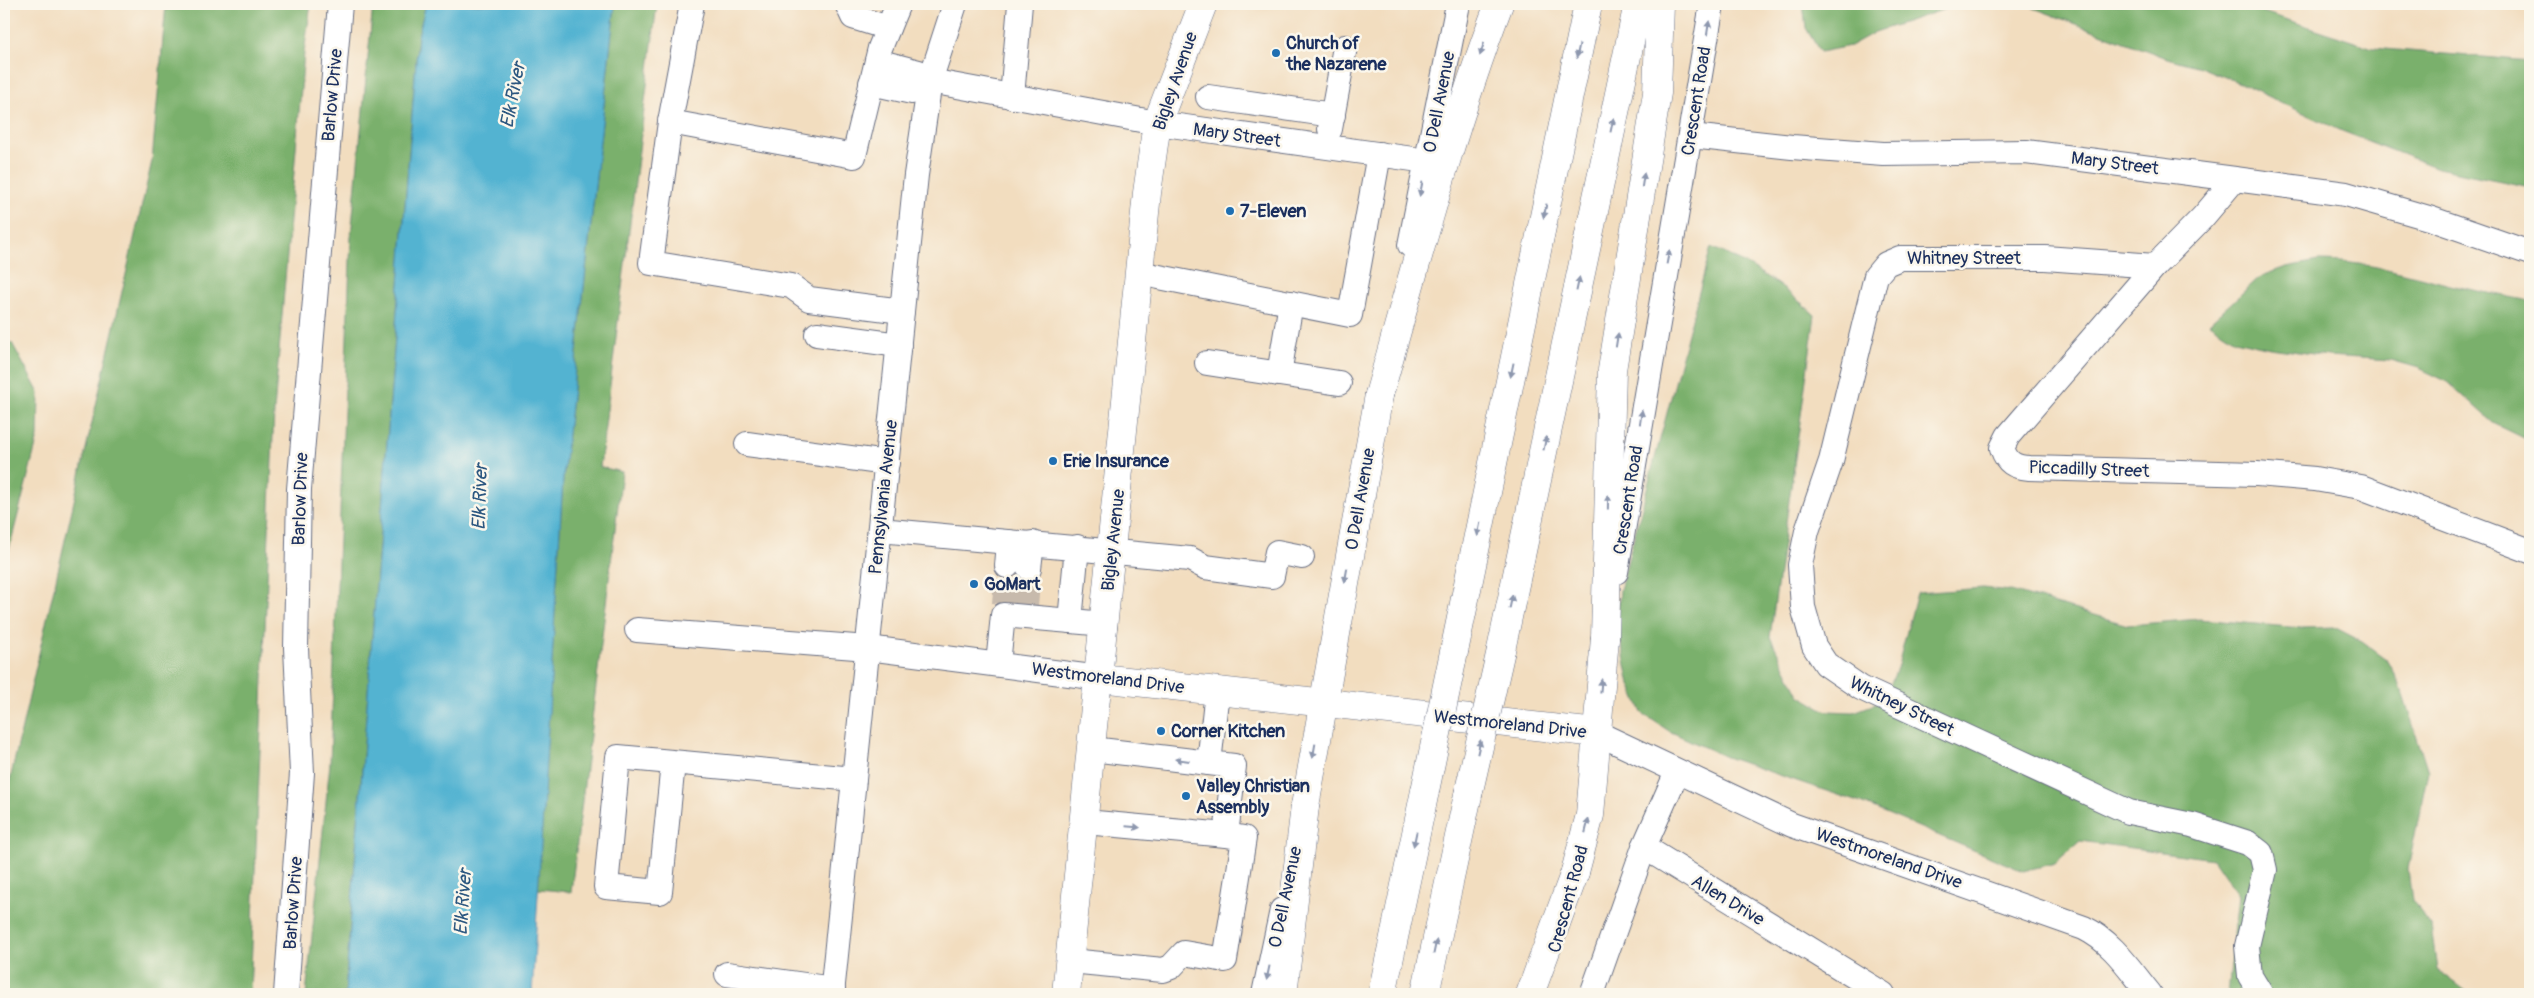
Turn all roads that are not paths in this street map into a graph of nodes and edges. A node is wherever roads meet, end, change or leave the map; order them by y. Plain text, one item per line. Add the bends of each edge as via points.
1 (340, 4) edge
2 (692, 4) edge
3 (847, 4) edge
4 (898, 4) edge
5 (955, 4) edge
6 (1020, 4) edge
7 (1203, 4) edge
8 (1458, 4) edge
9 (1499, 4) edge
10 (1588, 4) edge
11 (1638, 4) edge
12 (1660, 4) edge
13 (1712, 4) edge
14 (888, 28) junction
15 (1345, 47) dead end
16 (874, 72) junction
17 (930, 81) junction
18 (1012, 97) junction
19 (1208, 97) dead end
20 (1333, 114) junction
21 (670, 122) junction
22 (1157, 123) junction
23 (1691, 136) junction
24 (1327, 147) junction
25 (1379, 154) junction
26 (1427, 161) junction
27 (2235, 179) junction
28 (2530, 253) edge
29 (2155, 266) junction
30 (1139, 273) junction
31 (1291, 303) junction
32 (902, 311) junction
33 (817, 334) dead end
34 (899, 345) junction
35 (1207, 363) dead end
36 (1279, 374) junction
37 (1339, 383) dead end
38 (1379, 395) junction
39 (747, 444) dead end
40 (886, 463) junction
41 (880, 530) junction
42 (1021, 542) junction
43 (1077, 547) junction
44 (1112, 550) junction
45 (2530, 551) edge
46 (1302, 557) dead end
47 (1018, 567) tunnel mouth
48 (1070, 621) junction
49 (1105, 624) junction
50 (637, 630) dead end
51 (1605, 638) junction
52 (868, 648) junction
53 (998, 664) junction
54 (1100, 678) junction
55 (1217, 691) junction
56 (1322, 703) junction
57 (1597, 733) junction
58 (1092, 749) junction
59 (673, 762) junction
60 (1209, 763) junction
61 (1677, 772) junction
62 (854, 779) junction
63 (1305, 806) junction
64 (1084, 822) junction
65 (1226, 835) junction
66 (1644, 847) junction
67 (1575, 872) junction
68 (1070, 961) junction
69 (727, 974) dead end
70 (833, 992) edge
71 (286, 994) edge
72 (1066, 994) edge
73 (1264, 994) edge
74 (1283, 994) edge
75 (1382, 994) edge
76 (1425, 994) edge
77 (1530, 994) edge
78 (1542, 994) edge
79 (1592, 994) edge
80 (1883, 994) edge
81 (2150, 994) edge
82 (2261, 994) edge

1 - 71 street, Barlow Drive via 299,489 296,648 302,773
2 - 21 street
3 - 14 street via 853,17
4 - 14 street
5 - 17 street, Pennsylvania Avenue
6 - 18 street
7 - 22 main road, Bigley Avenue
8 - 26 street, O Dell Avenue
9 -> 38 main road via 1430,215
10 -> 75 main road, bridge
76 -> 11 main road, bridge
51 -> 12 main road via 1612,370 1657,94
23 -> 13 street, Crescent Road
14 - 16 street
15 - 20 street
16 - 17 street via 912,92
16 - 21 street via 854,156
17 - 18 street, Mary Street
17 - 32 street, Pennsylvania Avenue
18 - 22 street, Mary Street
19 - 20 street
20 - 24 street
21 - 32 street via 651,262 791,286 809,299
22 - 24 street, Mary Street
22 - 30 main road, Bigley Avenue
23 - 27 street, Mary Street via 1883,154 2026,152
51 -> 23 street, Crescent Road
24 - 25 street, Mary Street
25 - 26 street, Mary Street
25 - 31 street via 1350,315
26 -> 38 street, O Dell Avenue
27 - 28 street, Mary Street via 2346,194
27 - 29 street, Piccadilly Street
29 - 45 street, Piccadilly Street via 2008,436 2002,448 2005,458 2014,467 2257,474 2315,479 2361,487
29 - 82 street, Whitney Street via 2045,258 1900,258 1886,264 1876,276 1832,461 1807,531 1800,565 1803,607 1814,646 1826,664 1861,688 2129,812 2192,825 2248,843 2261,853 2265,870 2247,946 2250,976
30 - 31 street
30 - 44 main road, Bigley Avenue
31 - 36 street
32 - 34 street, Pennsylvania Avenue
33 - 34 street
34 - 40 street, Pennsylvania Avenue
35 - 36 street
36 - 37 street
38 -> 56 main road, O Dell Avenue
39 - 40 street
40 - 41 street, Pennsylvania Avenue
41 - 42 street
41 - 52 street, Pennsylvania Avenue
42 - 43 street
42 - 47 street
43 - 44 street
43 - 48 street
44 - 46 street via 1190,559 1204,567 1272,576 1276,552
44 - 49 main road, Bigley Avenue
48 - 49 street
48 - 53 street via 1015,610
49 - 54 main road, Bigley Avenue
50 - 52 street, Westmoreland Drive
57 -> 51 main road, Crescent Road
52 - 53 street, Westmoreland Drive
52 - 62 street, Pennsylvania Avenue
53 - 54 street, Westmoreland Drive
54 - 55 main road, Westmoreland Drive
54 - 58 main road, Bigley Avenue
55 - 56 main road, Westmoreland Drive
55 - 60 street
56 - 57 main road, Westmoreland Drive
56 -> 63 main road, O Dell Avenue
57 - 61 street, Westmoreland Drive
67 -> 57 main road, Crescent Road via 1590,814
60 -> 58 street
58 - 64 main road, Bigley Avenue
59 - 59 street via 618,757 606,887 660,892
59 - 62 street
60 - 65 street via 1234,766
61 - 66 street
61 - 81 street, Westmoreland Drive via 1792,824 2084,928 2100,936 2111,947
62 - 70 street, Pennsylvania Avenue
63 -> 73 street, O Dell Avenue
63 - 74 main road
64 -> 65 street
64 - 68 main road, Bigley Avenue
65 - 68 street via 1244,838 1225,960 1184,953 1171,967 1163,970
66 - 79 street
66 - 80 street, Allen Drive
67 - 77 main road
67 - 78 street, Crescent Road
68 - 72 main road, Bigley Avenue
69 - 70 street

